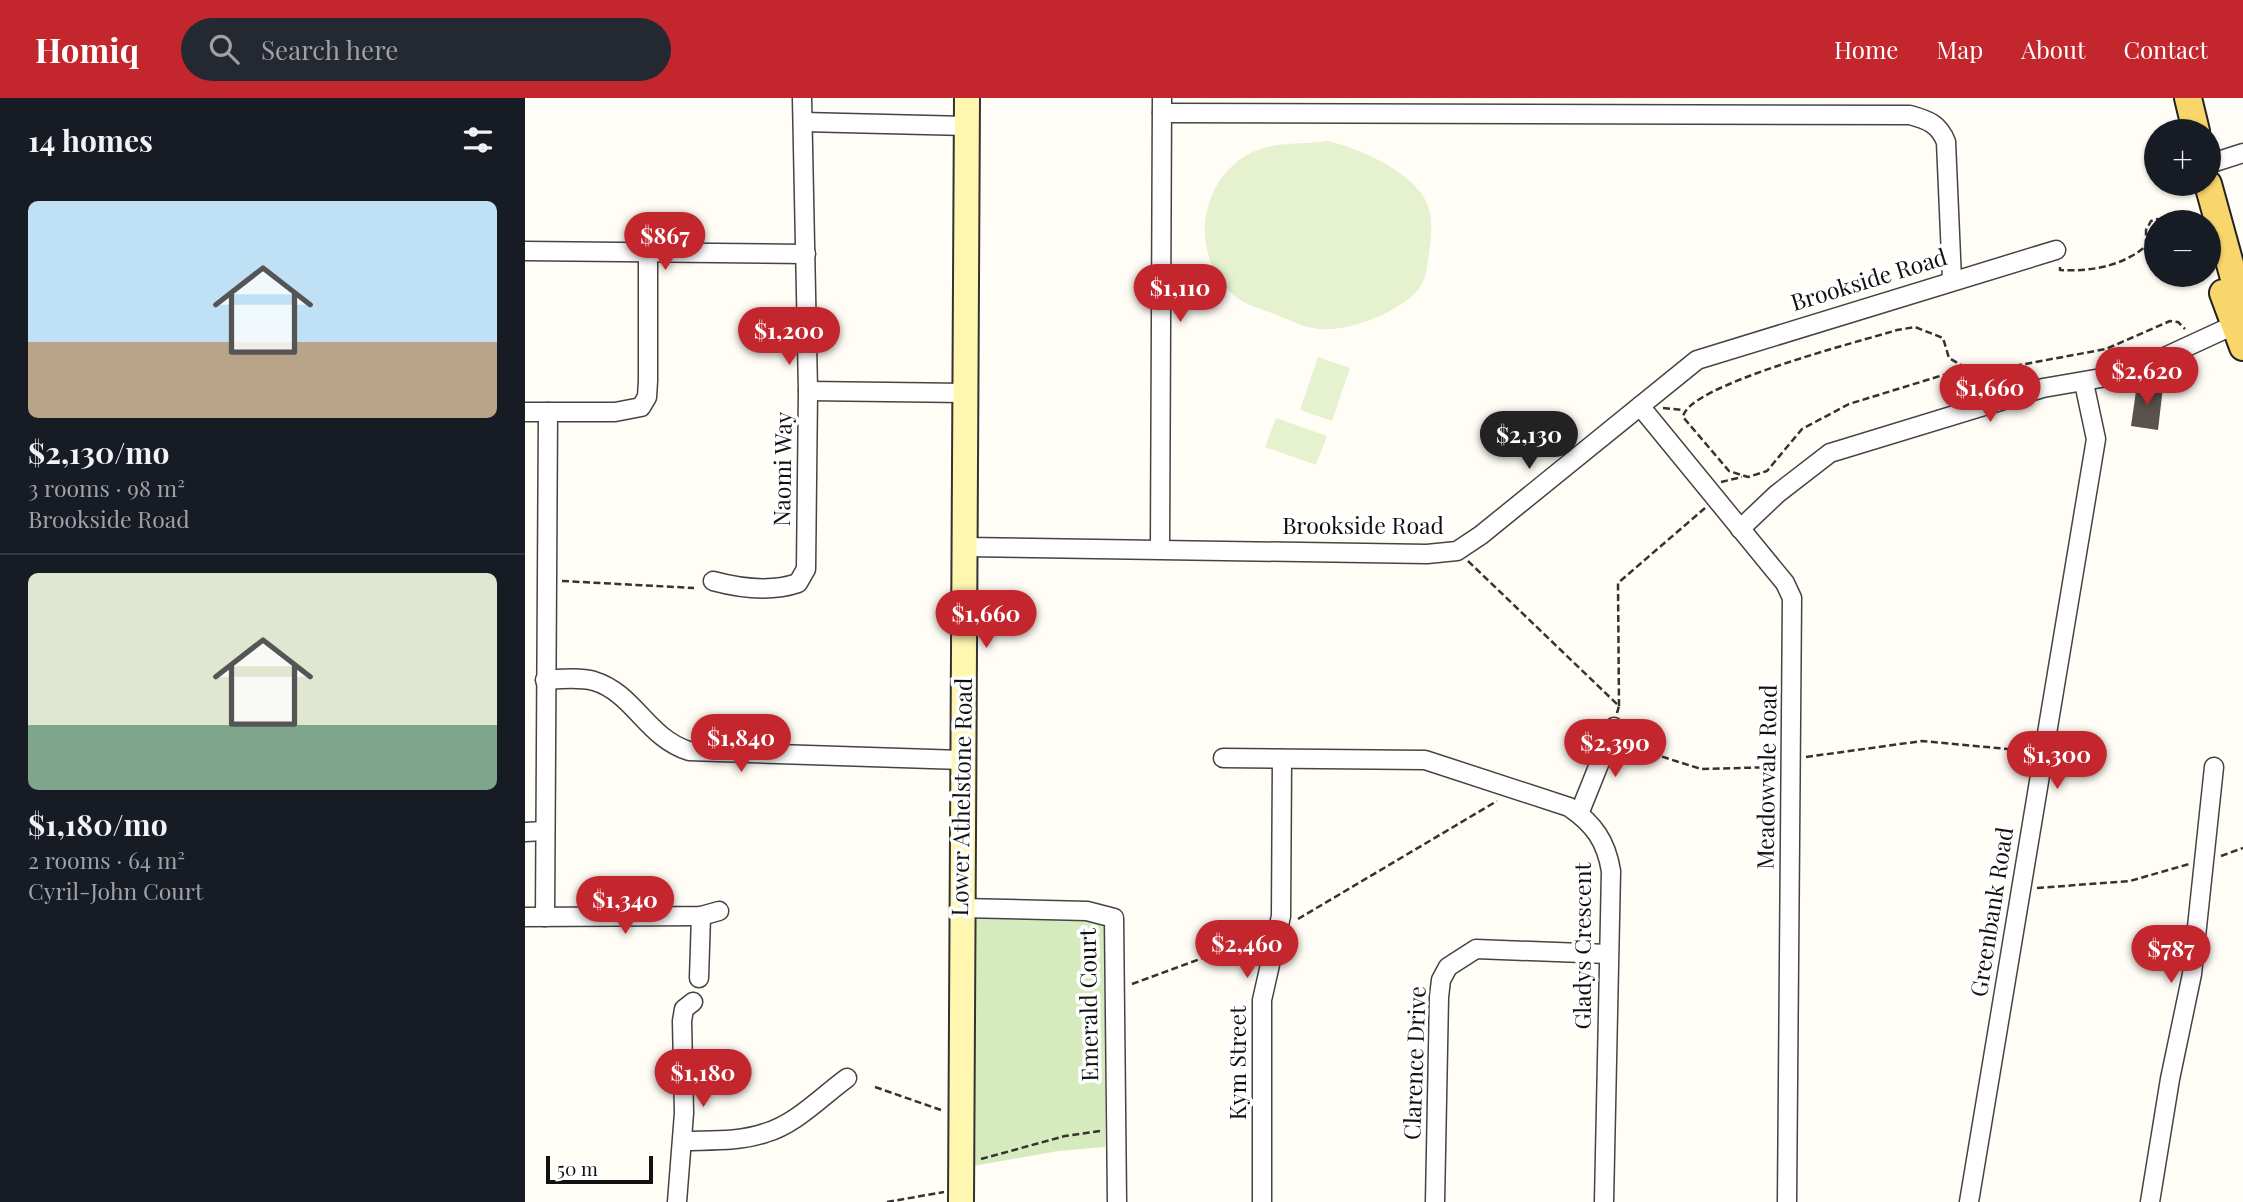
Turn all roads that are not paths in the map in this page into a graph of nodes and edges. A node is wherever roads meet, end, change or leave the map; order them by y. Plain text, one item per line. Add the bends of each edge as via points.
1 (802, 98) edge
2 (967, 98) edge
3 (2175, 98) edge
4 (2188, 98) edge
5 (1162, 106) edge
6 (1639, 106) edge
7 (2179, 119) edge
8 (2193, 119) edge
9 (803, 122) junction
10 (967, 126) junction
11 (2243, 153) edge
12 (2221, 160) edge
13 (2211, 196) edge
14 (2056, 250) road end
15 (525, 251) edge
16 (648, 252) junction
17 (806, 254) junction
18 (2221, 274) edge
19 (1952, 280) junction
20 (2241, 327) edge
21 (2084, 383) junction
22 (808, 391) junction
23 (966, 393) junction
24 (1640, 406) junction
25 (525, 412) edge
26 (548, 412) junction
27 (1740, 529) junction
28 (966, 547) junction
29 (1160, 549) junction
30 (713, 581) dead end
31 (545, 680) junction
32 (1611, 734) road end
33 (1223, 758) dead end
34 (1282, 759) junction
35 (962, 760) junction
36 (2214, 767) dead end
37 (1579, 814) junction
38 (544, 831) junction
39 (525, 832) edge
40 (961, 908) junction
41 (719, 911) dead end
42 (701, 916) junction
43 (525, 917) edge
44 (545, 917) junction
45 (1608, 954) junction
46 (699, 978) dead end
47 (692, 1002) dead end
48 (846, 1078) dead end
49 (683, 1141) junction
50 (961, 1185) edge
51 (677, 1202) edge
52 (1118, 1202) edge
53 (1262, 1202) edge
54 (1435, 1202) edge
55 (1604, 1202) edge
56 (1787, 1202) edge
57 (1969, 1202) edge
58 (2150, 1202) edge

1 - 9 street, Naomi Way
2 - 10 street, Lower Athelstone Road
3 - 7 main road
4 - 8 main road
5 - 6 street
5 - 29 street
6 - 19 street via 1910,115 1927,120 1941,130 1946,142
9 - 10 street
9 - 17 street, Naomi Way
10 - 23 street, Lower Athelstone Road
11 - 12 street
13 - 20 main road
14 - 19 street, Brookside Road
15 - 16 street
16 - 17 street
16 - 26 street via 648,381 641,407 615,412
17 - 22 street, Naomi Way
18 - 20 main road
19 - 24 street, Brookside Road via 1697,360
20 - 21 street via 2130,373
21 - 27 street via 2043,388 1830,453
21 - 57 street, Greenbank Road via 2096,439
22 - 23 street
22 - 30 street, Naomi Way via 806,569 798,583 784,588
23 - 28 street, Lower Athelstone Road
24 - 27 street, Meadowvale Road
24 - 29 street, Brookside Road via 1457,551
25 - 26 street
26 - 31 street
27 - 56 street, Meadowvale Road via 1792,598
28 - 29 street, Brookside Road
28 - 35 street, Lower Athelstone Road
31 - 35 street via 591,680 606,685 663,740 689,751
31 - 38 street
32 - 37 street
33 - 34 street, Gladys Crescent
34 - 37 street, Gladys Crescent via 1425,760
34 - 53 street, Kym Street via 1281,916 1262,1000
35 - 40 street, Lower Athelstone Road
36 - 58 street via 2198,862 2192,974
37 - 45 street, Gladys Crescent via 1598,832 1608,851
38 - 39 street
38 - 44 street
40 - 50 street, Lower Athelstone Road
40 - 52 street, Emerald Court via 1087,911 1114,918
41 - 42 street
42 - 44 street
42 - 46 street
43 - 44 street
45 - 54 street, Clarence Drive via 1476,949 1448,967 1439,996
45 - 55 street, Gladys Crescent
47 - 49 street via 684,1009 681,1038
48 - 49 street via 779,1128 744,1138
49 - 51 street

